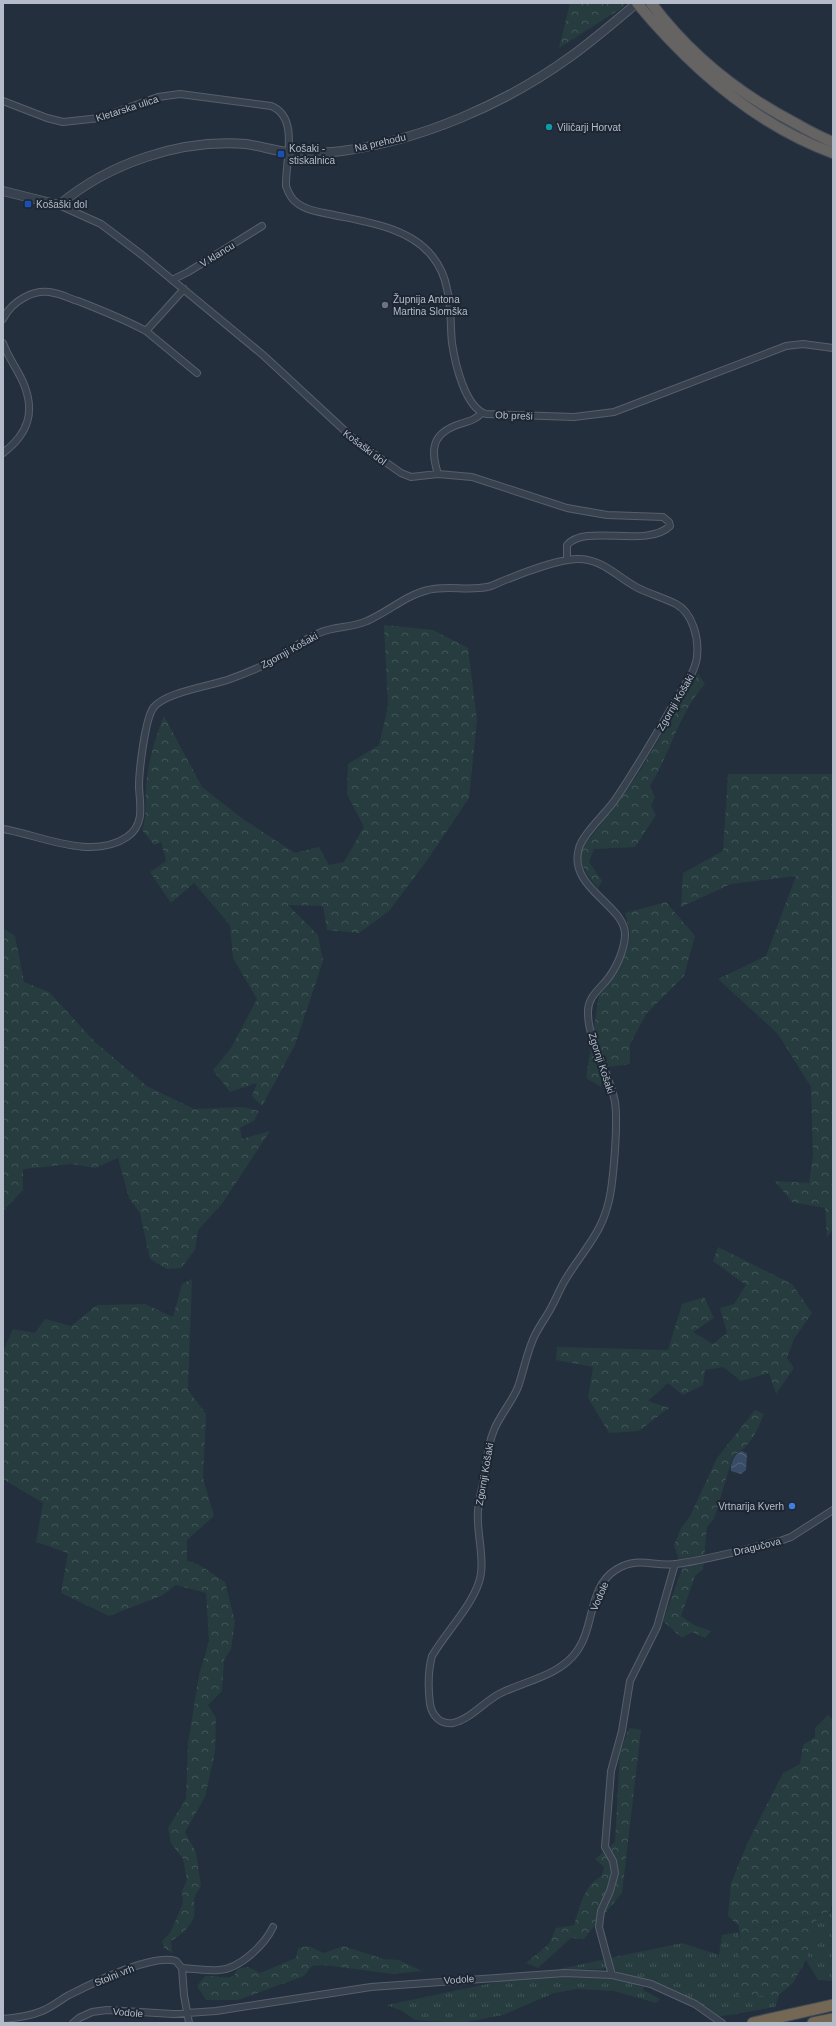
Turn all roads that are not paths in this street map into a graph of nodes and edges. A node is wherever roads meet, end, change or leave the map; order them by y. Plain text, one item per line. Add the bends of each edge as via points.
1 (651, 3) edge
2 (634, 6) edge
3 (3, 101) edge
4 (833, 142) edge
5 (288, 152) junction
6 (833, 154) edge
7 (3, 191) edge
8 (59, 205) junction
9 (262, 226) dead end
10 (172, 280) junction
11 (184, 290) junction
12 (3, 319) edge
13 (146, 331) junction
14 (3, 343) edge
15 (833, 348) edge
16 (197, 373) dead end
17 (482, 413) junction
18 (3, 453) edge
19 (438, 474) junction
20 (567, 560) junction
21 (3, 829) edge
22 (833, 1510) edge
23 (480, 1550) joint
24 (675, 1564) junction
25 (273, 1927) dead end
26 (182, 1968) junction
27 (612, 1975) junction
28 (833, 2005) edge
29 (186, 2013) junction
30 (3, 2019) edge
31 (833, 2019) edge
32 (73, 2023) edge
33 (188, 2023) edge
34 (722, 2023) edge
35 (753, 2023) edge
36 (813, 2023) edge

1 - 4 highway via 679,37 715,71 760,105
2 - 5 street, Na prehodu via 570,57 545,73 449,123 416,134 343,150 317,153
2 - 6 highway via 719,87 786,132
3 - 5 street, Kletarska ulica via 63,122 100,118 158,97 180,94 271,106 282,112 286,120 289,133
5 - 8 street, Na prehodu via 246,144 183,148 153,155 115,169 90,182
5 - 17 street, Ob preši via 286,186 296,203 309,210 398,232 416,241 438,264 448,290 452,343 460,376 473,404
7 - 8 street, Košaški dol
8 - 10 street, Košaški dol via 101,224
9 - 10 street, V klancu
10 - 11 street, Košaški dol
11 - 13 street
11 - 19 street, Košaški dol via 263,355 357,442 409,476
12 - 13 street via 23,298 39,293 54,293
13 - 16 street
14 - 18 street via 23,383 28,401 28,419 23,434
15 - 17 street, Ob preši via 803,344 786,346 633,405 602,414 574,417
17 - 19 street via 477,418 450,428 437,439 433,456
19 - 20 street, Košaški dol via 472,477 567,508 607,515 663,517 670,522 666,530 654,533 614,537 585,535 573,538 567,544
20 - 21 street, Zgornji Košaki via 527,571 489,587 471,590 446,587 427,590 366,622 316,634 272,661 247,672 162,701 152,709 147,721 139,785 139,822 129,836 122,840 108,844 72,846
20 - 23 street, Zgornji Košaki via 600,563 632,585 676,604 683,610 694,629 698,658 692,673 640,762 606,813 580,844 577,855 578,867 583,878 593,892 621,919 625,932 624,945 616,964 607,979 596,990 587,1011 592,1039 601,1057 615,1102 611,1188 605,1218 566,1278 534,1336 517,1388 492,1434 478,1511
22 - 24 street, Dragučova via 791,1537 780,1541
23 - 24 street, Vodole via 480,1578 475,1592 439,1644 429,1666 432,1709 439,1720 452,1724 461,1721 498,1694 565,1665 579,1650 604,1580 615,1570 638,1561
24 - 27 street via 657,1627 630,1681 622,1731 611,1771 606,1846 614,1865 613,1882 599,1922 600,1935
25 - 26 street via 268,1939 258,1950 221,1970
26 - 29 street
26 - 30 street, Stolni vrh via 171,1959 148,1962 109,1976 43,2010
27 - 29 street, Vodole via 564,1973 371,1987 241,2008
27 - 34 street, Vodole via 669,1991 695,2004
28 - 35 highway
29 - 32 street, Vodole via 107,2010 92,2012
29 - 33 street
31 - 36 highway

